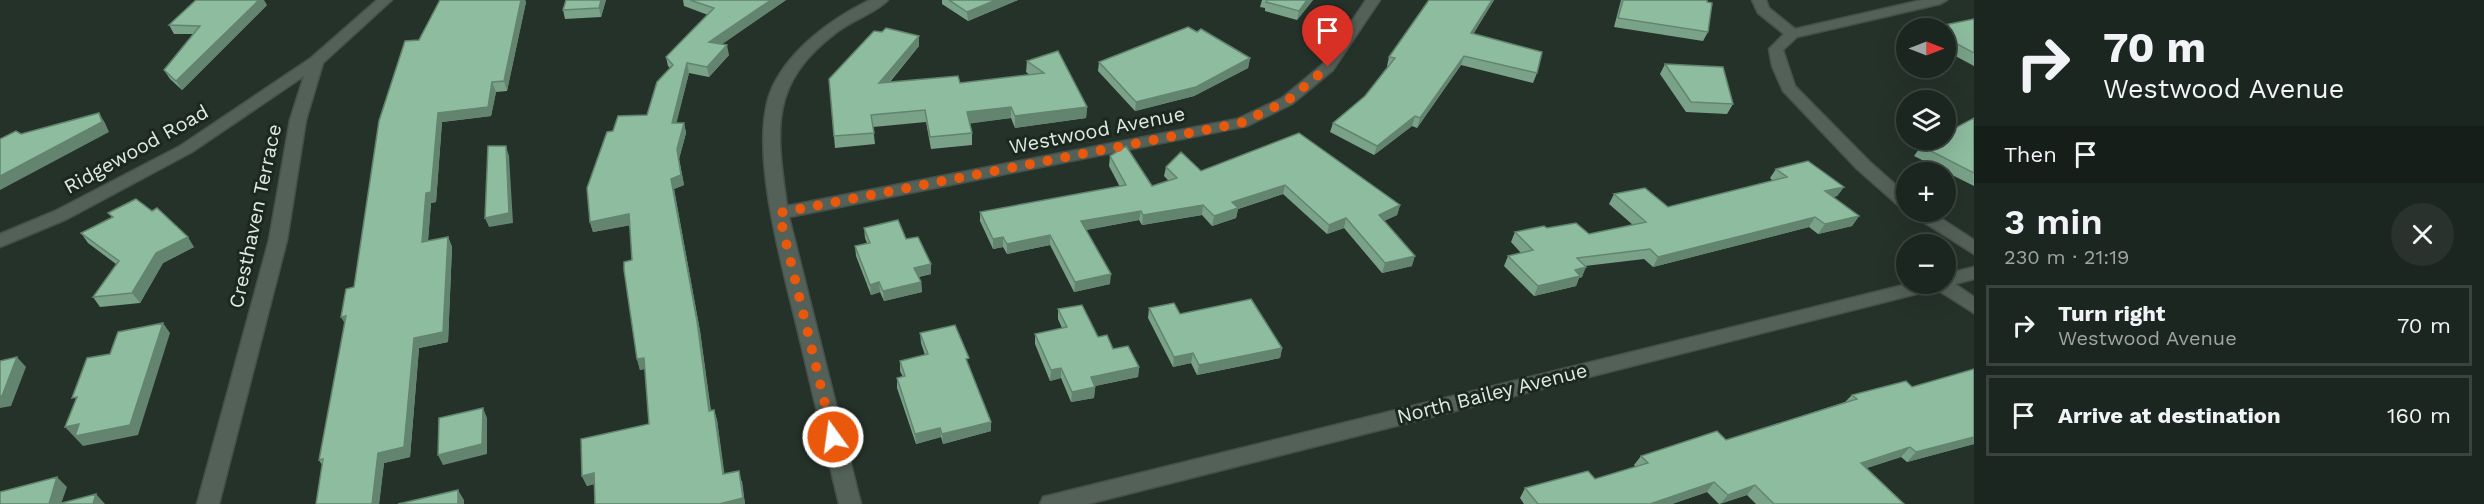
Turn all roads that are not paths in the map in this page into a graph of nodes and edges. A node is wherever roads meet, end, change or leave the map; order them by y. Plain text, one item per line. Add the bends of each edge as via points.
1 (385, 0) edge
2 (881, 0) edge
3 (1373, 0) edge
4 (1759, 0) edge
5 (1940, 0) edge
6 (1792, 34) junction
7 (316, 61) junction
8 (1896, 193) edge
9 (779, 213) junction
10 (1935, 222) edge
11 (0, 241) edge
12 (1974, 248) edge
13 (1974, 273) edge
14 (1956, 278) edge
15 (1896, 293) edge
16 (1956, 294) edge
17 (1974, 306) edge
18 (208, 504) edge
19 (850, 504) edge
20 (1051, 504) edge

1 - 7 street
2 - 9 street via 842,21 784,77 775,101 773,170
3 - 9 street, Westwood Avenue via 1328,67 1287,101 1241,123
4 - 6 street via 1763,10
5 - 6 street
6 - 8 street via 1776,49 1788,87
7 - 11 street, Ridgewood Road via 186,149 61,215
7 - 18 street, Cresthaven Terrace via 298,120 278,240
9 - 19 street
10 - 12 street
13 - 14 street
15 - 20 street, North Bailey Avenue
16 - 17 street

